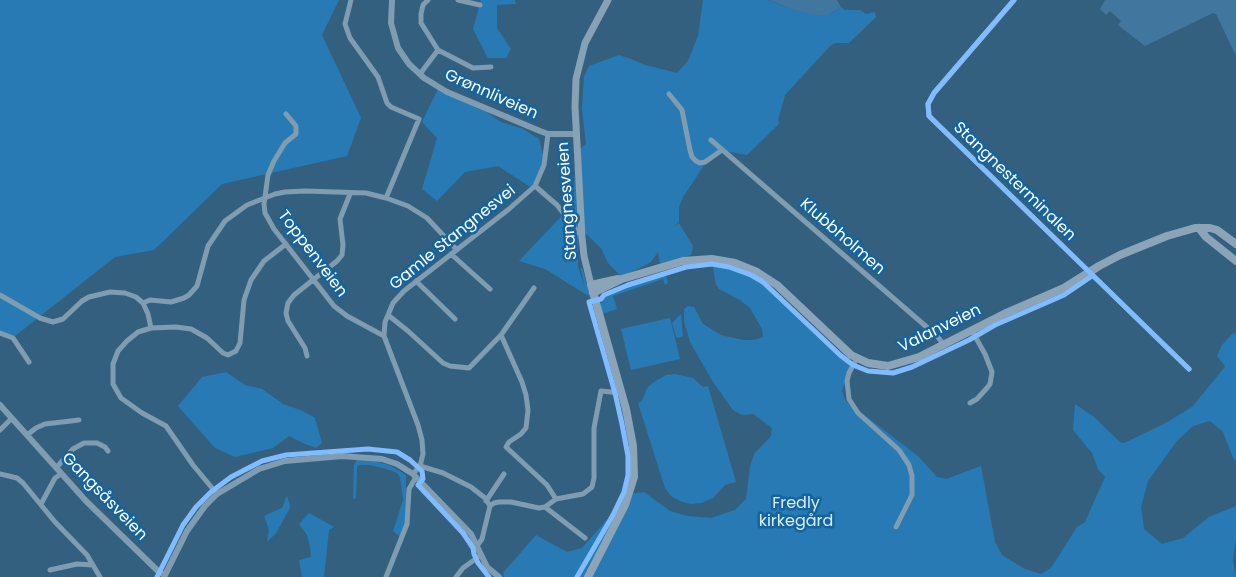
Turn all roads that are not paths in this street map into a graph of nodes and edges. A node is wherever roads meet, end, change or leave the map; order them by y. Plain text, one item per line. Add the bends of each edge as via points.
1 (351, 0) edge
2 (392, 0) edge
3 (428, 0) edge
4 (458, 0) edge
5 (608, 0) edge
6 (1014, 0) edge
7 (480, 5) dead end
8 (438, 50) junction
9 (491, 67) dead end
10 (420, 74) junction
11 (669, 94) dead end
12 (286, 114) dead end
13 (548, 134) junction
14 (577, 134) junction
15 (711, 140) dead end
16 (722, 150) junction
17 (535, 186) junction
18 (350, 194) junction
19 (265, 198) junction
20 (386, 198) junction
21 (1199, 228) junction
22 (582, 237) junction
23 (286, 244) junction
24 (1236, 244) edge
25 (457, 250) junction
26 (451, 254) junction
27 (1236, 262) edge
28 (1089, 272) junction
29 (313, 280) junction
30 (416, 281) junction
31 (534, 288) dead end
32 (490, 289) dead end
33 (592, 289) junction
34 (0, 295) edge
35 (143, 303) junction
36 (388, 315) junction
37 (455, 319) dead end
38 (151, 328) junction
39 (972, 331) junction
40 (0, 333) edge
41 (501, 335) junction
42 (384, 336) junction
43 (944, 345) junction
44 (307, 356) dead end
45 (857, 358) junction
46 (29, 362) dead end
47 (1189, 369) dead end
48 (621, 393) junction
49 (970, 403) dead end
50 (0, 405) edge
51 (12, 418) junction
52 (79, 420) dead end
53 (0, 430) edge
54 (27, 435) junction
55 (108, 452) dead end
56 (420, 466) junction
57 (58, 471) junction
58 (0, 474) edge
59 (504, 474) dead end
60 (414, 475) junction
61 (217, 494) junction
62 (556, 499) junction
63 (488, 503) junction
64 (41, 504) junction
65 (545, 507) junction
66 (896, 527) dead end
67 (585, 538) dead end
68 (476, 546) junction
69 (481, 555) junction
70 (93, 564) junction
71 (50, 570) dead end
72 (589, 574) edge
73 (165, 576) edge
74 (100, 577) edge
75 (386, 577) edge
76 (456, 577) edge
77 (499, 577) edge
78 (584, 577) edge

1 - 20 street via 345,24 350,38 378,77 387,103 419,119
2 - 10 street, Grønnliveien via 390,16 395,39 405,59
3 - 8 street via 423,5 421,23
4 - 7 street
5 - 14 main road, Stangnesveien via 579,59 575,106
6 - 28 street, Stangnesterminalen via 934,93 928,104 929,116
8 - 9 street via 473,68
8 - 10 street
10 - 13 street, Grønnliveien via 447,92
11 - 16 street via 682,110 692,157 700,163 705,162
12 - 19 street, Toppenveien via 296,126 296,134 274,162 268,175
13 - 14 street, Grønnliveien
13 - 17 street, Gamle Stangnesvei via 544,165
14 - 22 main road, Stangnesveien
15 - 16 street, Klubbholmen
16 - 43 street, Klubbholmen
17 - 22 street via 557,206
17 - 25 street, Gamle Stangnesvei
18 - 19 street via 292,191
18 - 20 street via 366,193
18 - 29 street via 340,219 342,255
19 - 23 street, Toppenveien via 268,219
19 - 35 street via 239,210 221,226 208,246 197,286 189,295 171,302 150,300
20 - 25 street via 427,218
21 - 24 main road via 1217,230
21 - 27 main road
21 - 28 main road, Valanveien via 1132,250
22 - 33 main road, Stangnesveien
23 - 29 street, Toppenveien
23 - 38 street via 264,261 250,280 236,351 228,355 191,329
25 - 26 street, Gamle Stangnesvei
26 - 30 street, Gamle Stangnesvei
26 - 32 street
28 - 39 main road, Valanveien via 1064,288
28 - 47 street, Stangnesterminalen
29 - 42 street, Toppenveien via 340,312
29 - 44 street via 291,298 286,313
30 - 36 street, Gamle Stangnesvei via 393,303
30 - 37 street
31 - 41 street
33 - 45 main road, Valanveien via 608,280 692,260 735,262 777,285
33 - 48 main road, Stangnesveien
34 - 35 street via 53,322 63,319 82,301 103,293 125,293
35 - 38 street
36 - 41 street via 450,366 468,368
36 - 42 street, Gamle Stangnesvei
38 - 61 street via 134,335 118,352 112,371 115,389 124,401 166,426
39 - 43 main road, Valanveien
39 - 49 street via 992,372 990,384
40 - 46 street via 13,338
41 - 62 street via 522,382 528,410 526,428 506,447 547,485
42 - 56 street via 418,425 423,454
43 - 45 main road, Valanveien via 898,364 878,365
45 - 66 street via 847,381 850,399 858,413 900,450 912,476 912,495
48 - 62 street via 601,391 594,428 592,487 583,494
48 - 72 main road, Stangnesveien via 633,446 634,476 625,505
50 - 51 street, Gangsåsveien
51 - 53 street
51 - 54 street, Gangsåsveien
52 - 54 street via 46,424
54 - 57 street, Gangsåsveien
55 - 57 street via 97,442 84,443 73,449
56 - 60 street
56 - 63 street via 472,486
57 - 64 street
57 - 73 street, Gangsåsveien
58 - 64 street via 23,482
59 - 63 street
60 - 61 street via 389,460 372,457 313,458 285,461 259,469
60 - 68 street via 471,534
60 - 75 street via 409,489 407,524
61 - 73 street via 190,526
62 - 65 street
63 - 65 street via 511,502
63 - 68 street via 482,539
64 - 70 street
65 - 67 street
68 - 69 street
69 - 76 street
69 - 77 street via 487,567
70 - 71 street
70 - 74 street
72 - 78 main road, Stangnesveien

